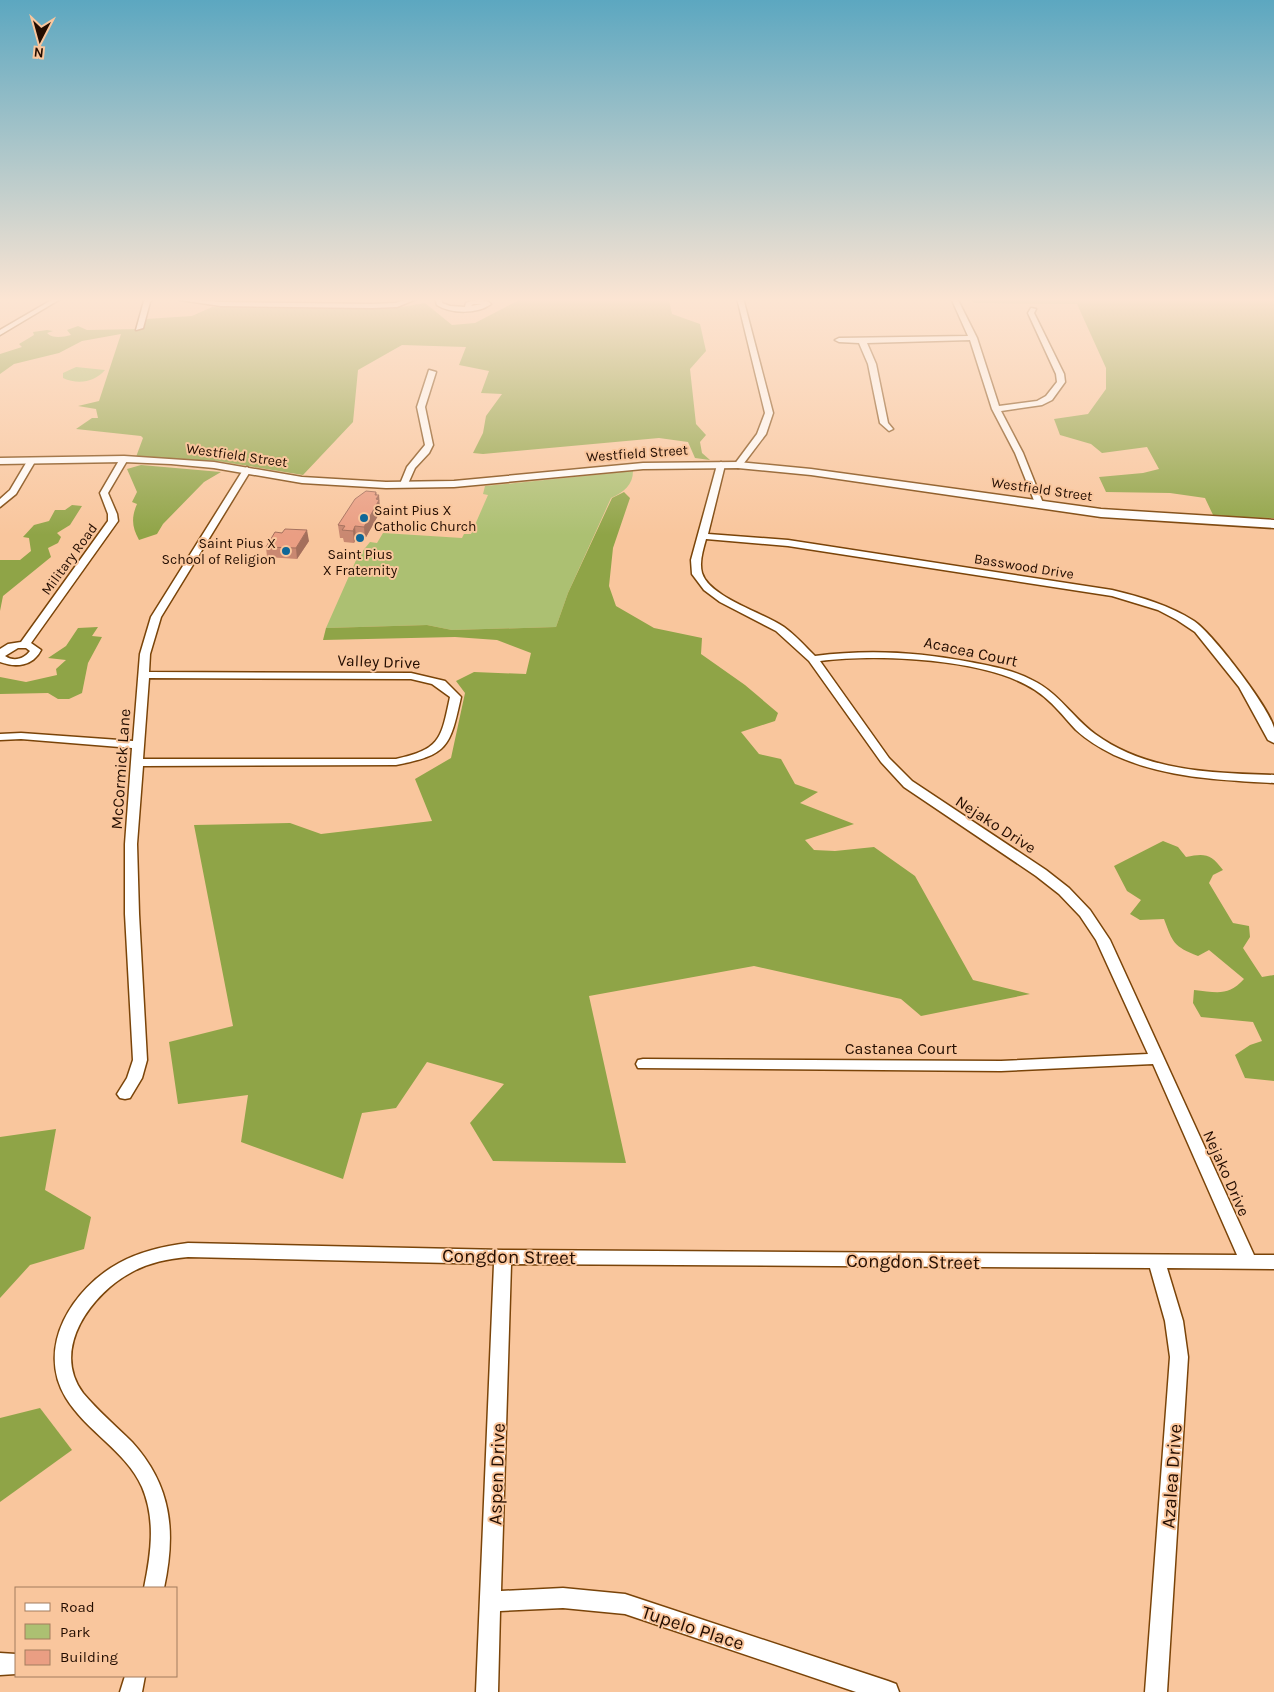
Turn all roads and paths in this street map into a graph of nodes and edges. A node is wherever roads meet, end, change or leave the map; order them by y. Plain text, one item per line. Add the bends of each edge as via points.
1 (430, 377) edge
2 (760, 377) edge
3 (875, 377) edge
4 (986, 377) edge
5 (1060, 377) edge
6 (996, 409) junction
7 (889, 429) dead end
8 (124, 459) junction
9 (32, 460) junction
10 (0, 461) edge
11 (722, 465) junction
12 (738, 465) junction
13 (247, 470) junction
14 (404, 484) junction
15 (0, 504) edge
16 (1039, 504) junction
17 (1274, 524) edge
18 (704, 536) junction
19 (24, 645) junction
20 (0, 656) edge
21 (813, 659) junction
22 (144, 675) junction
23 (0, 737) edge
24 (1274, 740) edge
25 (138, 744) junction
26 (136, 763) junction
27 (1274, 779) edge
28 (1158, 1059) junction
29 (643, 1064) dead end
30 (125, 1094) dead end
31 (503, 1257) junction
32 (1158, 1262) junction
33 (1249, 1262) junction
34 (1274, 1262) edge
35 (154, 1587) edge
36 (491, 1601) junction
37 (0, 1664) edge
38 (15, 1664) edge
39 (135, 1677) edge
40 (131, 1692) edge
41 (487, 1692) edge
42 (888, 1692) edge
43 (1156, 1692) edge

1 - 14 street via 421,408 429,445 411,467
2 - 12 street via 769,413 768,422
3 - 7 street via 884,423
4 - 6 street
5 - 6 street via 1061,382 1049,398 1039,403
6 - 16 street via 1019,453
8 - 9 main road, Westfield Street
8 - 13 main road, Westfield Street
8 - 19 street, Military Road via 104,493 114,521
9 - 10 main road, Westfield Street
9 - 15 street via 13,492
11 - 12 main road, Westfield Street
11 - 14 main road, Westfield Street via 643,466 469,483
11 - 18 street, Nejako Drive
12 - 16 main road, Westfield Street via 812,472
13 - 14 main road, Westfield Street via 302,480 365,485
13 - 22 street, McCormick Lane via 156,617
16 - 17 main road, Westfield Street via 1134,516
18 - 21 street, Nejako Drive via 696,560 697,574 707,588 780,629
18 - 24 street, Basswood Drive via 788,543 1139,599 1183,619 1206,636 1251,694
19 - 20 street via 9,648
19 - 20 street via 36,650 31,657 12,662 4,661
21 - 27 street, Acacea Court via 844,654 909,654 994,670 1024,678 1050,695 1082,729 1108,747 1132,758 1168,770
21 - 28 street, Nejako Drive via 885,760 908,784 1041,873 1084,913 1103,940
22 - 25 street, McCormick Lane
22 - 26 street, Valley Drive via 411,676 447,685 456,697 447,736 440,748 421,757 396,762
23 - 25 street
25 - 26 street, McCormick Lane
26 - 30 street, McCormick Lane via 131,844 140,1060
28 - 29 street, Castanea Court via 1001,1066
28 - 33 street, Nejako Drive
31 - 32 street, Congdon Street
31 - 35 street, Congdon Street via 188,1250 165,1252 143,1259 101,1283 85,1300 65,1337 64,1372 70,1390 137,1462 152,1491 161,1520 162,1543
31 - 36 street, Aspen Drive
32 - 33 street, Congdon Street
32 - 43 street, Azalea Drive via 1174,1313 1179,1357
33 - 34 street, Congdon Street
36 - 41 street, Aspen Drive
36 - 42 street, Tupelo Place via 563,1598 625,1604
37 - 38 street
39 - 40 street

